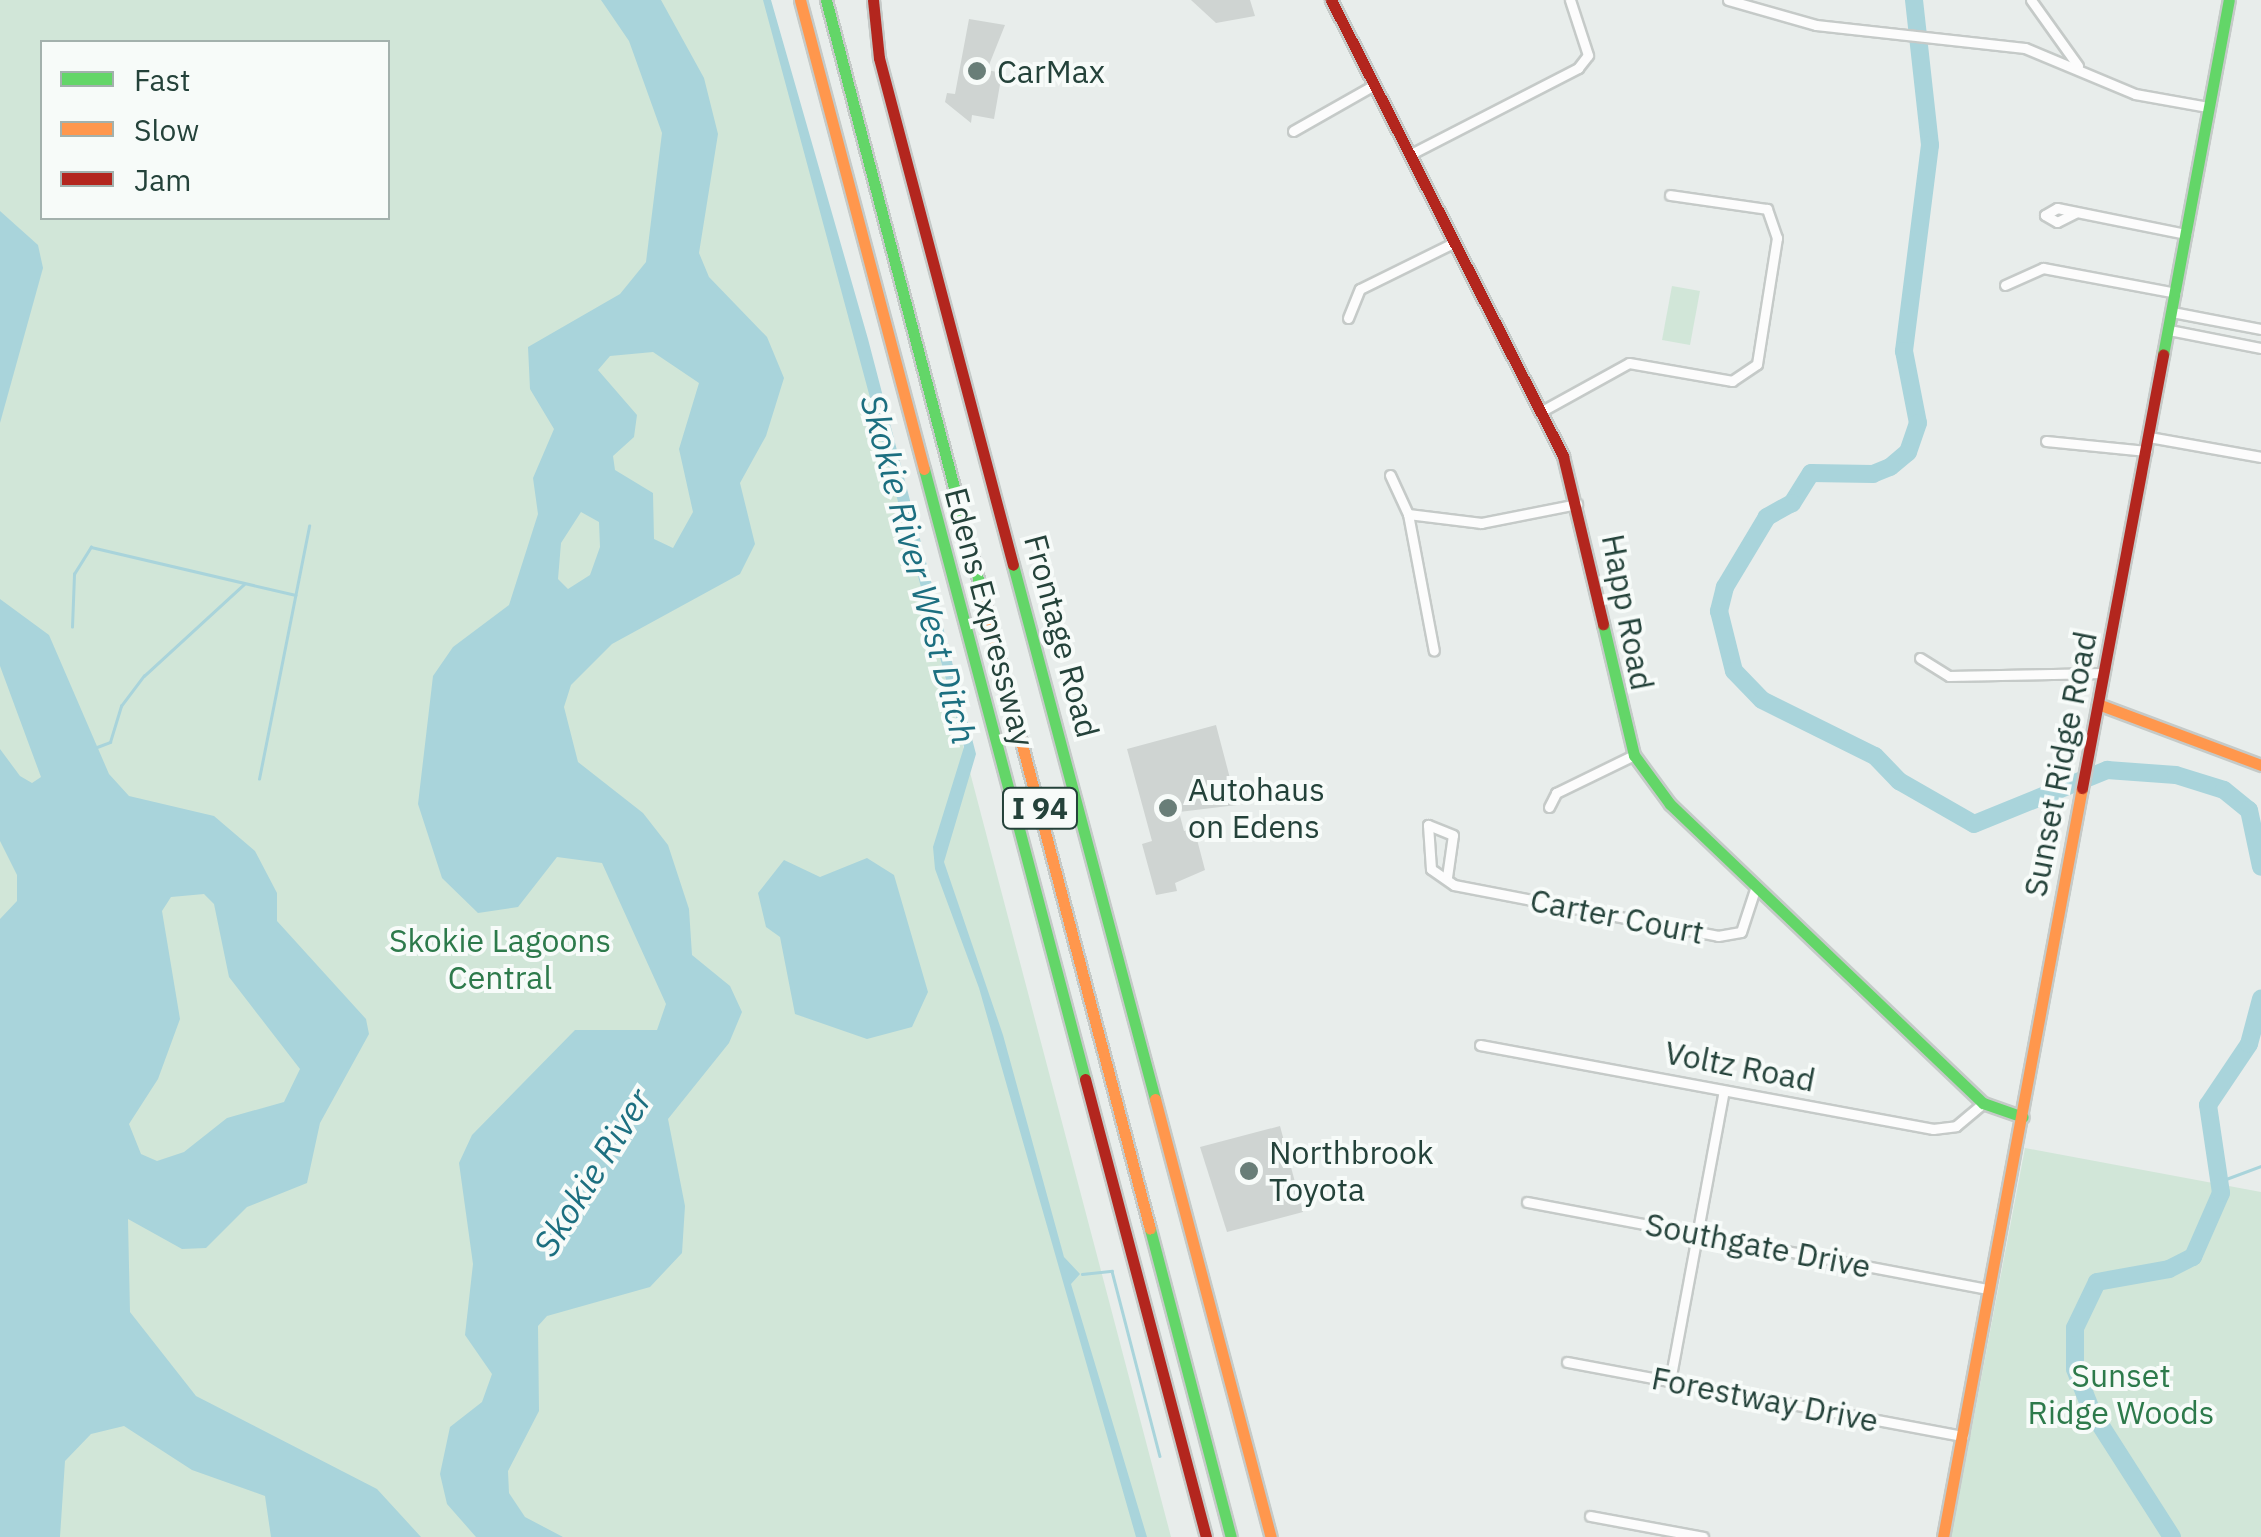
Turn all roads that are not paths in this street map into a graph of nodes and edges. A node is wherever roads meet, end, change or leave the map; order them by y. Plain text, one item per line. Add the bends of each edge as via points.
1 (790, 0) edge
2 (800, 0) edge
3 (826, 0) edge
4 (834, 0) edge
5 (874, 0) edge
6 (1330, 0) edge
7 (1570, 0) edge
8 (1728, 0) edge
9 (2031, 0) edge
10 (2229, 0) edge
11 (2080, 68) junction
12 (847, 79) junction
13 (822, 84) junction
14 (1374, 84) junction
15 (2208, 107) junction
16 (1294, 131) dead end
17 (1411, 154) junction
18 (1670, 196) dead end
19 (2075, 213) dead end
20 (2186, 234) junction
21 (1453, 243) junction
22 (2006, 285) dead end
23 (2176, 293) junction
24 (2172, 312) junction
25 (1348, 318) dead end
26 (2261, 329) edge
27 (2169, 330) junction
28 (2261, 348) edge
29 (1542, 411) junction
30 (2046, 441) dead end
31 (2148, 444) junction
32 (2261, 457) edge
33 (1390, 475) dead end
34 (1578, 504) junction
35 (1408, 514) junction
36 (1434, 651) dead end
37 (1920, 658) dead end
38 (2104, 674) junction
39 (2098, 704) junction
40 (1634, 755) junction
41 (2261, 765) edge
42 (1550, 807) dead end
43 (1447, 877) junction
44 (1756, 886) junction
45 (1480, 1045) dead end
46 (1724, 1090) junction
47 (1983, 1104) junction
48 (2022, 1117) junction
49 (1527, 1202) dead end
50 (1697, 1234) junction
51 (1989, 1290) junction
52 (1568, 1362) dead end
53 (1670, 1381) junction
54 (1964, 1436) junction
55 (1590, 1516) dead end
56 (1206, 1537) edge
57 (1231, 1537) edge
58 (1271, 1537) edge
59 (1702, 1537) edge
60 (1943, 1537) edge

1 - 13 main road
2 - 13 main road, Edens Expressway / I 94
3 - 12 main road, Edens Expressway / I 94
4 - 12 main road
5 - 58 main road, Frontage Road via 879,58
6 - 14 main road, Happ Road
7 - 17 street via 1588,55 1578,68
8 - 11 street via 1796,22 2025,48
9 - 11 street
10 - 15 main road, Sunset Ridge Road
11 - 15 street via 2135,94
12 - 57 main road, Edens Expressway / I 94
13 - 56 main road, Edens Expressway / I 94
14 - 16 street
14 - 17 main road, Happ Road
15 - 20 main road, Sunset Ridge Road
17 - 21 main road, Happ Road
18 - 29 street via 1767,210 1777,238 1756,364 1732,380 1629,363
19 - 20 street
20 - 23 main road, Sunset Ridge Road
21 - 25 street via 1360,289
21 - 29 main road, Happ Road
22 - 23 street via 2043,268
23 - 24 main road, Sunset Ridge Road
24 - 26 street
24 - 27 main road, Sunset Ridge Road
27 - 28 street
27 - 31 main road, Sunset Ridge Road
29 - 34 main road, Happ Road
30 - 31 street
31 - 32 street
31 - 38 main road, Sunset Ridge Road
33 - 35 street
34 - 35 street via 1481,523
34 - 40 main road, Happ Road
35 - 36 street
37 - 38 street via 1949,676
38 - 39 main road, Sunset Ridge Road
39 - 41 main road
39 - 48 main road, Sunset Ridge Road
40 - 42 street via 1556,793
40 - 44 main road, Happ Road via 1670,804
43 - 43 street via 1431,868 1428,826 1438,823 1453,835
43 - 44 street, Carter Court via 1454,885 1734,937 1746,925
44 - 47 main road, Happ Road
45 - 46 street, Voltz Road
46 - 47 street, Voltz Road via 1933,1130 1956,1126
46 - 50 street
47 - 48 main road, Happ Road
48 - 51 main road, Sunset Ridge Road
49 - 50 street, Southgate Drive
50 - 51 street, Southgate Drive
50 - 53 street
51 - 54 main road, Sunset Ridge Road
52 - 53 street, Forestway Drive
53 - 54 street, Forestway Drive
54 - 60 main road, Sunset Ridge Road
55 - 59 street

